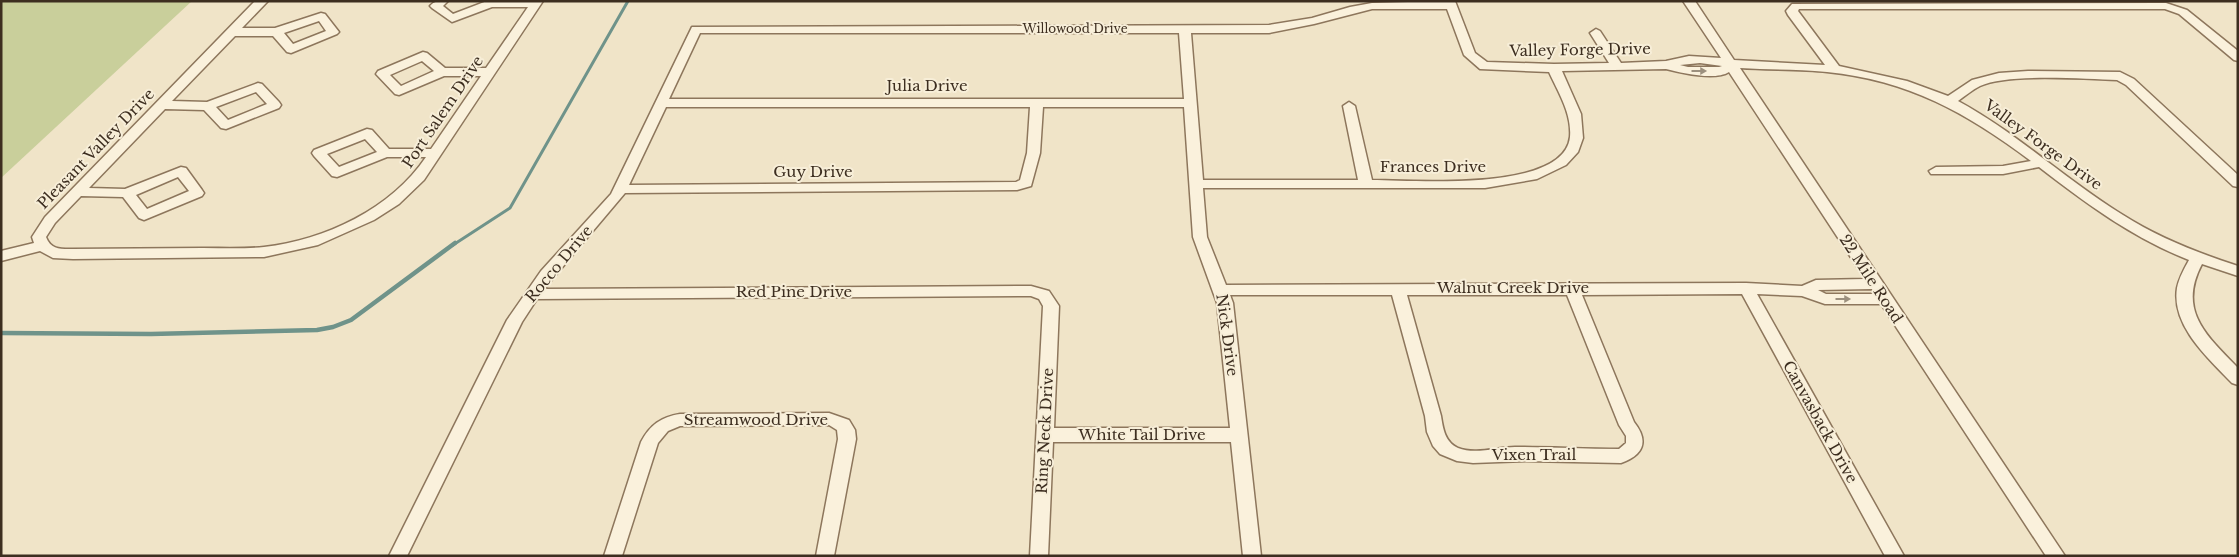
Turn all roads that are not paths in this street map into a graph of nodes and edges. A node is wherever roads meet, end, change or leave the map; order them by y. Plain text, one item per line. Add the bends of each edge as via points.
1 (262, 1) edge
2 (442, 1) edge
3 (1689, 1) edge
4 (536, 2) edge
5 (488, 3) edge
6 (2046, 3) edge
7 (1450, 4) edge
8 (1185, 28) junction
9 (696, 29) joint
10 (233, 32) junction
11 (276, 32) dead end
12 (1596, 33) dead end
13 (2238, 57) edge
14 (1730, 65) junction
15 (1617, 66) junction
16 (1554, 68) junction
17 (1834, 68) junction
18 (442, 72) dead end
19 (490, 72) junction
20 (1037, 102) junction
21 (1949, 102) junction
22 (663, 103) junction
23 (1191, 103) junction
24 (161, 105) junction
25 (208, 106) dead end
26 (1349, 106) dead end
27 (385, 153) dead end
28 (436, 153) junction
29 (2041, 163) junction
30 (1936, 171) dead end
31 (2238, 182) edge
32 (1196, 184) junction
33 (1366, 184) junction
34 (621, 189) junction
35 (76, 192) junction
36 (127, 193) dead end
37 (42, 246) junction
38 (1, 256) edge
39 (2198, 257) junction
40 (2238, 271) edge
41 (1875, 284) junction
42 (1572, 288) junction
43 (1746, 288) junction
44 (1398, 289) junction
45 (1221, 290) junction
46 (1804, 291) junction
47 (532, 294) junction
48 (1884, 299) junction
49 (1051, 306) joint
50 (2238, 379) edge
51 (1044, 435) junction
52 (1239, 435) junction
53 (398, 556) edge
54 (612, 556) edge
55 (825, 556) edge
56 (1039, 556) edge
57 (1252, 556) edge
58 (1895, 556) edge
59 (2056, 556) edge

1 - 10 street, Pleasant Valley Drive
2 - 5 street via 436,6 452,19
3 - 14 street, 22 Mile Road
4 - 5 street
4 - 19 street, Port Salem Drive
6 - 13 street via 2172,7 2183,12
6 - 17 street via 1793,8 1794,15
7 - 8 street, Willowood Drive via 1354,9 1314,21 1269,29
7 - 16 street, Valley Forge Drive via 1470,55 1484,66
8 - 9 street, Willowood Drive
8 - 23 street, Nick Drive
9 - 22 street, Rocco Drive
10 - 11 street
10 - 24 street, Pleasant Valley Drive
12 - 15 street
14 - 15 street, Valley Forge Drive via 1722,71 1687,71 1667,65
14 - 17 street, Valley Forge Drive via 1783,64
14 - 41 street, 22 Mile Road
15 - 16 street, Valley Forge Drive
16 - 33 street, Frances Drive via 1575,120 1577,135 1573,149 1544,174 1520,181 1485,184
17 - 21 street, Valley Forge Drive via 1887,79
18 - 19 street
19 - 28 street, Port Salem Drive
20 - 22 street, Julia Drive
20 - 23 street, Julia Drive
20 - 34 street, Guy Drive via 1035,144 1029,174 1026,182 1005,188
21 - 29 street, Valley Forge Drive via 1988,124
21 - 31 street via 1976,83 1999,77 2028,74 2120,76
22 - 34 street, Rocco Drive
23 - 32 street, Nick Drive
24 - 25 street
24 - 35 street, Pleasant Valley Drive
26 - 33 street
27 - 28 street
28 - 37 street, Port Salem Drive via 419,177 388,206 357,224 287,248 264,252 64,254
29 - 30 street via 2003,170
29 - 39 street, Valley Forge Drive via 2118,218 2155,239
32 - 33 street, Frances Drive
32 - 45 street, Nick Drive via 1200,237
34 - 47 street, Rocco Drive
35 - 36 street
35 - 37 street, Pleasant Valley Drive via 45,226 39,237
37 - 38 street
39 - 40 street, Valley Forge Drive
39 - 50 street via 2185,284 2184,305 2195,329
41 - 46 street, Walnut Creek Drive via 1816,286
41 - 48 street, 22 Mile Road
42 - 43 street, Walnut Creek Drive
42 - 44 street, Walnut Creek Drive
42 - 44 street, Vixen Trail via 1634,434 1635,444 1621,456 1470,456 1452,453 1441,445 1434,432 1433,416
43 - 46 street, Walnut Creek Drive
43 - 58 street, Canvasback Drive
44 - 45 street, Walnut Creek Drive
45 - 52 street, Nick Drive
46 -> 48 street, Walnut Creek Drive via 1825,299
47 - 49 street, Red Pine Drive via 1031,291 1044,295
47 - 53 street, Rocco Drive via 515,320
48 - 59 street, 22 Mile Road
49 - 51 street, Ring Neck Drive
51 - 52 street, White Tail Drive
51 - 56 street, Ring Neck Drive
52 - 57 street, Nick Drive
54 - 55 street, Streamwood Drive via 650,442 664,425 680,420 829,419 843,423 847,428 846,450

